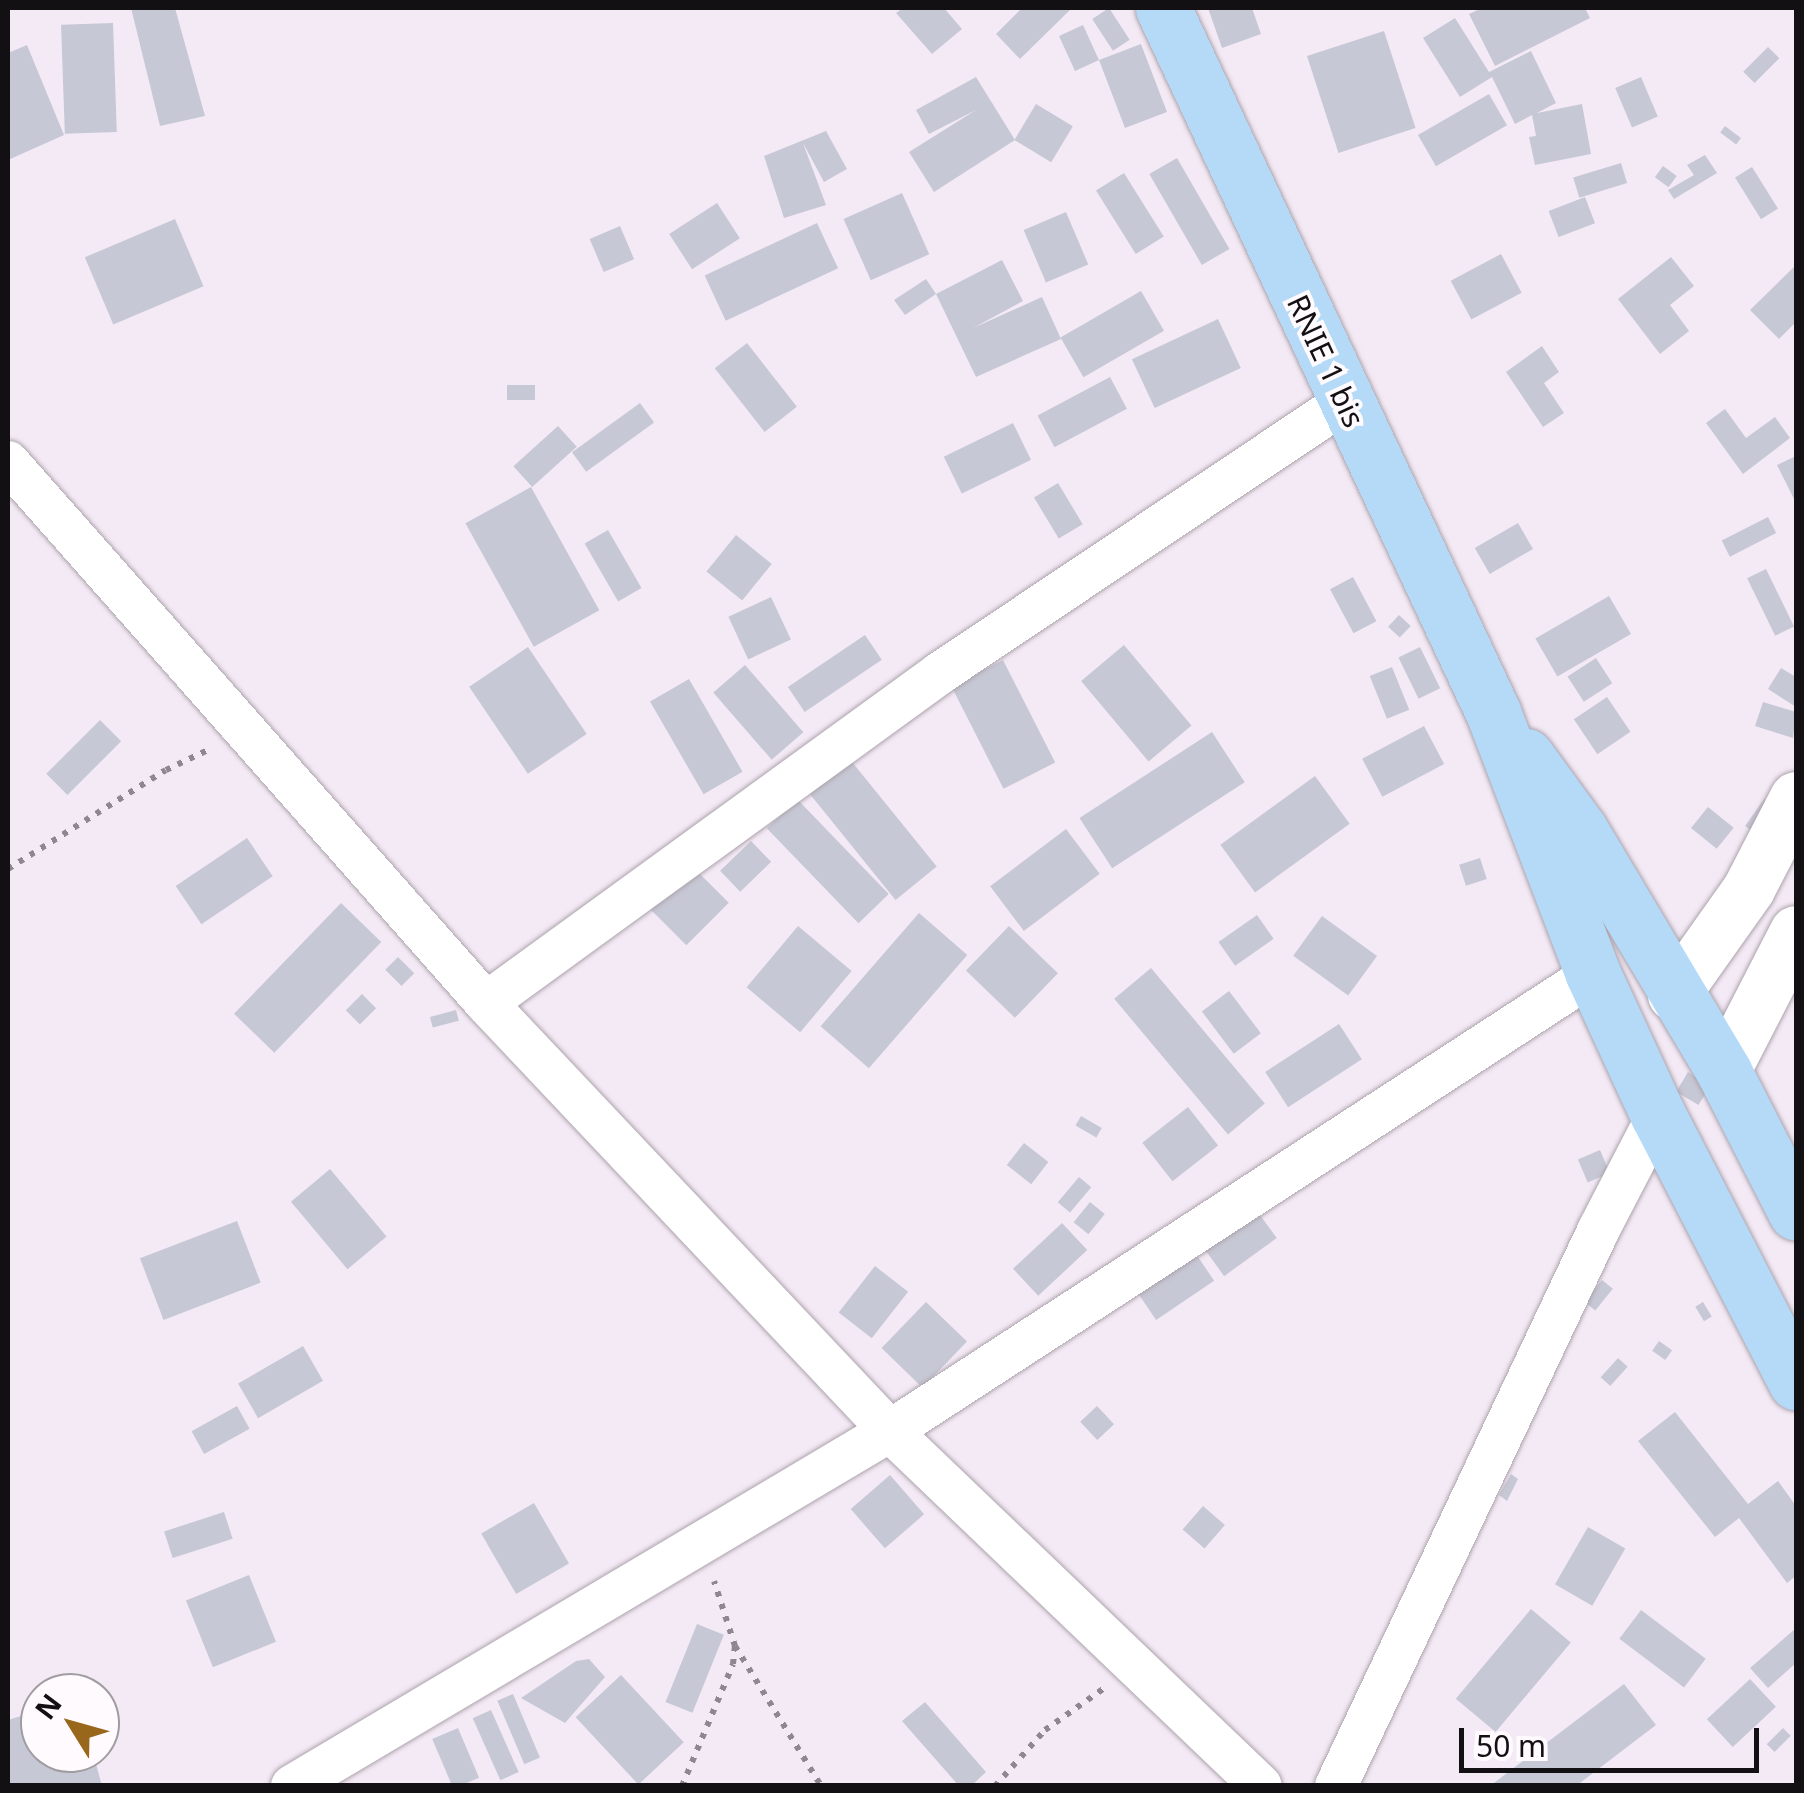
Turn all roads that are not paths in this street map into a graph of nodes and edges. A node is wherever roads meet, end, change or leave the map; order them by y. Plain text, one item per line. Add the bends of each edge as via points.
1 (1163, 8) edge
2 (1345, 402) junction
3 (8, 462) edge
4 (1493, 712) junction
5 (1796, 798) edge
6 (1796, 932) edge
7 (1593, 974) junction
8 (1674, 994) junction
9 (486, 1002) junction
10 (1724, 1072) junction
11 (1658, 1115) junction
12 (1796, 1212) edge
13 (1796, 1382) edge
14 (890, 1430) junction
15 (292, 1786) edge
16 (1260, 1786) edge
17 (1336, 1786) edge

1 - 2 main road, RNIE 1 bis
2 - 4 main road, RNIE 1 bis
2 - 9 street via 940,673
3 - 9 street
4 - 7 main road
4 - 8 main road via 1580,830
5 - 8 street via 1749,889
6 - 10 street
7 - 11 main road
7 - 14 street
8 - 10 main road
9 - 14 street
10 - 12 main road
11 - 13 main road
11 - 17 street
14 - 15 street
14 - 16 street

